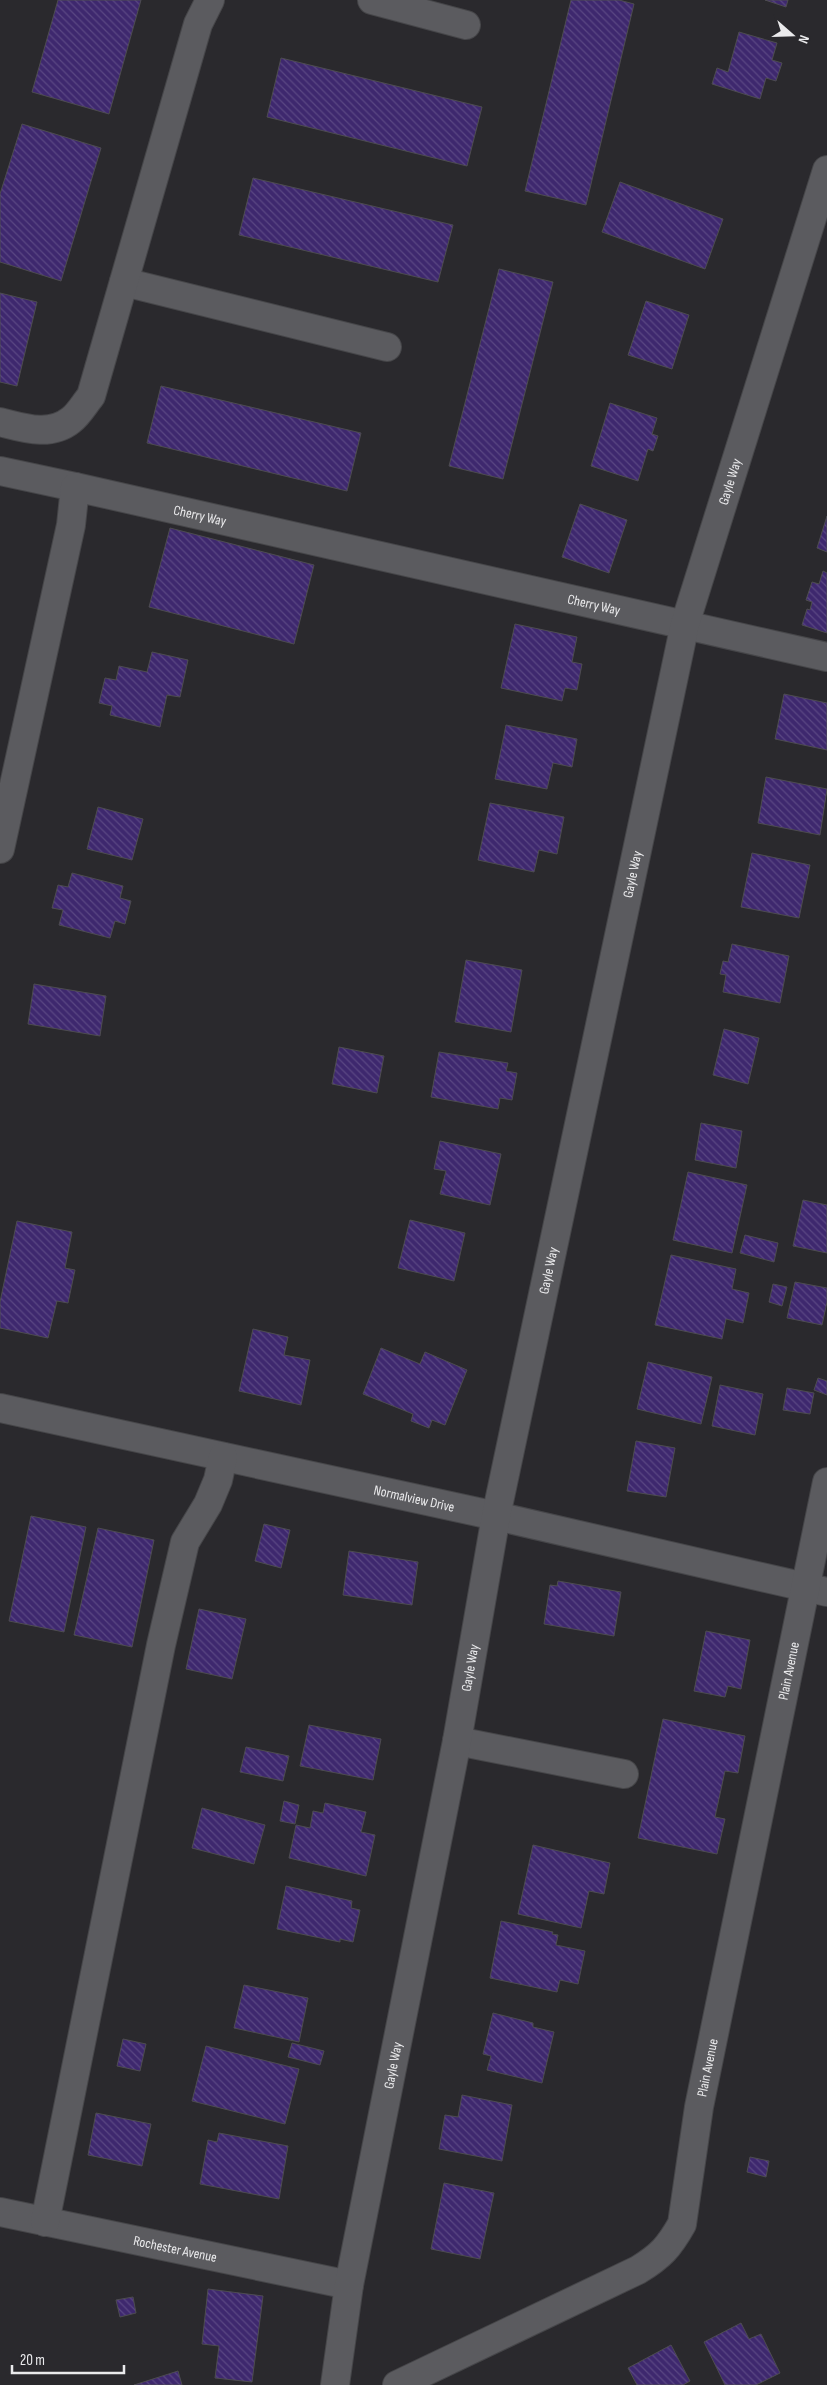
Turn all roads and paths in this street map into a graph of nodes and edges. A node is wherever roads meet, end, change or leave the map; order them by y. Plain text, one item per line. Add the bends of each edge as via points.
1 (210, 0) edge
2 (372, 0) edge
3 (466, 25) dead end
4 (827, 170) edge
5 (124, 282) junction
6 (387, 347) dead end
7 (0, 422) edge
8 (0, 471) edge
9 (75, 487) junction
10 (685, 624) junction
11 (827, 657) edge
12 (0, 850) edge
13 (0, 1408) edge
14 (223, 1457) junction
15 (827, 1482) edge
16 (496, 1516) junction
17 (816, 1590) edge
18 (458, 1741) junction
19 (624, 1774) dead end
20 (0, 2212) edge
21 (45, 2222) junction
22 (349, 2284) junction
23 (335, 2385) edge
24 (397, 2385) edge

1 - 5 street via 198,24
2 - 3 street
4 - 10 street, Gayle Way
5 - 6 street
5 - 7 street via 91,396 71,420 49,430
8 - 9 street, Cherry Way
9 - 10 street, Cherry Way
9 - 12 street via 71,525
10 - 11 street, Cherry Way
10 - 16 street, Gayle Way
13 - 14 street, Normalview Drive
14 - 16 street, Normalview Drive
14 - 21 street via 208,1504 185,1542
15 - 17 street, Plain Avenue
16 - 17 street, Normalview Drive
16 - 18 street, Gayle Way
17 - 24 street, Plain Avenue via 699,2107 682,2224 659,2257 638,2270
18 - 19 street
18 - 22 street, Gayle Way
20 - 21 street, Rochester Avenue
21 - 22 street, Rochester Avenue
22 - 23 street, Gayle Way

